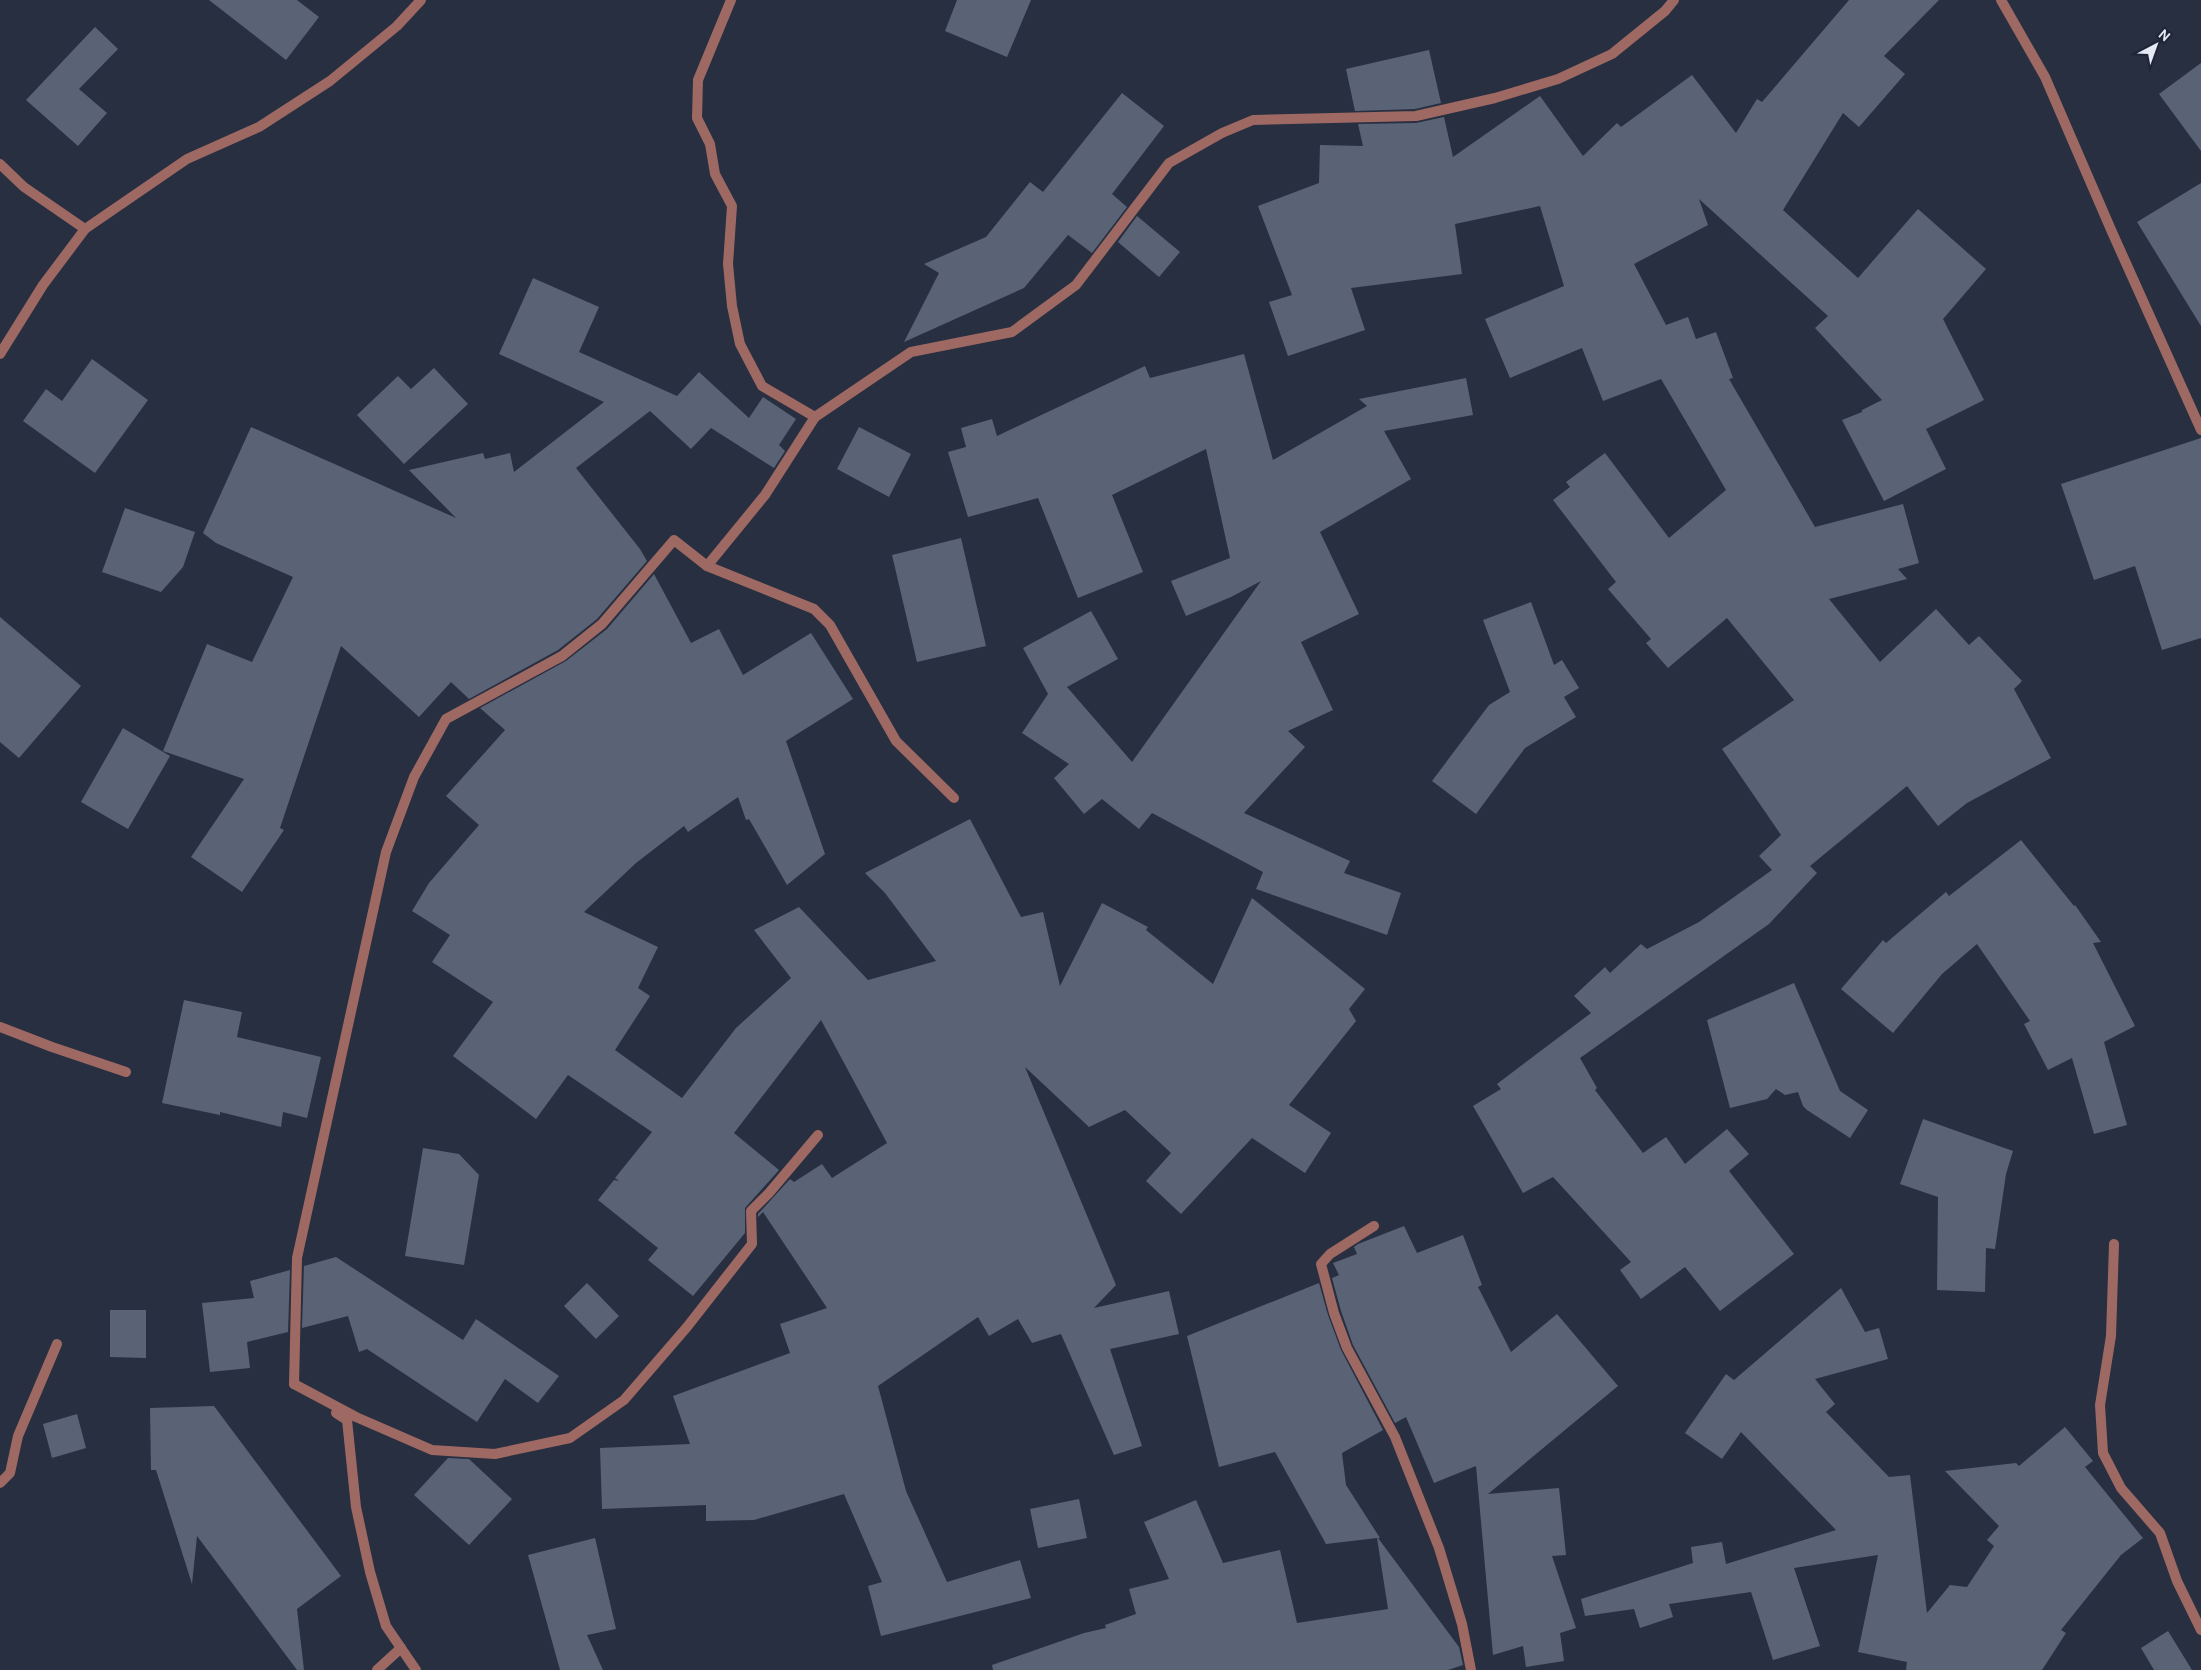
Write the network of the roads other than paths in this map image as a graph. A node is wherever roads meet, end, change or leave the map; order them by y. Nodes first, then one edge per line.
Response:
1 (421, 0) edge
2 (731, 0) edge
3 (1674, 0) edge
4 (2001, 0) edge
5 (0, 164) edge
6 (85, 229) junction
7 (0, 354) edge
8 (815, 417) junction
9 (2201, 430) edge
10 (707, 566) junction
11 (954, 798) dead end
12 (0, 1027) edge
13 (126, 1072) dead end
14 (818, 1135) dead end
15 (1374, 1226) dead end
16 (2114, 1244) dead end
17 (57, 1344) dead end
18 (294, 1384) junction
19 (0, 1483) edge
20 (2201, 1630) edge
21 (401, 1648) junction
22 (377, 1670) edge
23 (416, 1670) edge
24 (1471, 1670) edge

1 - 6 street
2 - 8 street
3 - 8 street
4 - 9 street
5 - 6 street
6 - 7 street
8 - 10 street
10 - 11 street
10 - 18 street
12 - 13 street
14 - 18 street
15 - 24 street
16 - 20 street
17 - 19 street
18 - 21 street
21 - 22 street
21 - 23 street

